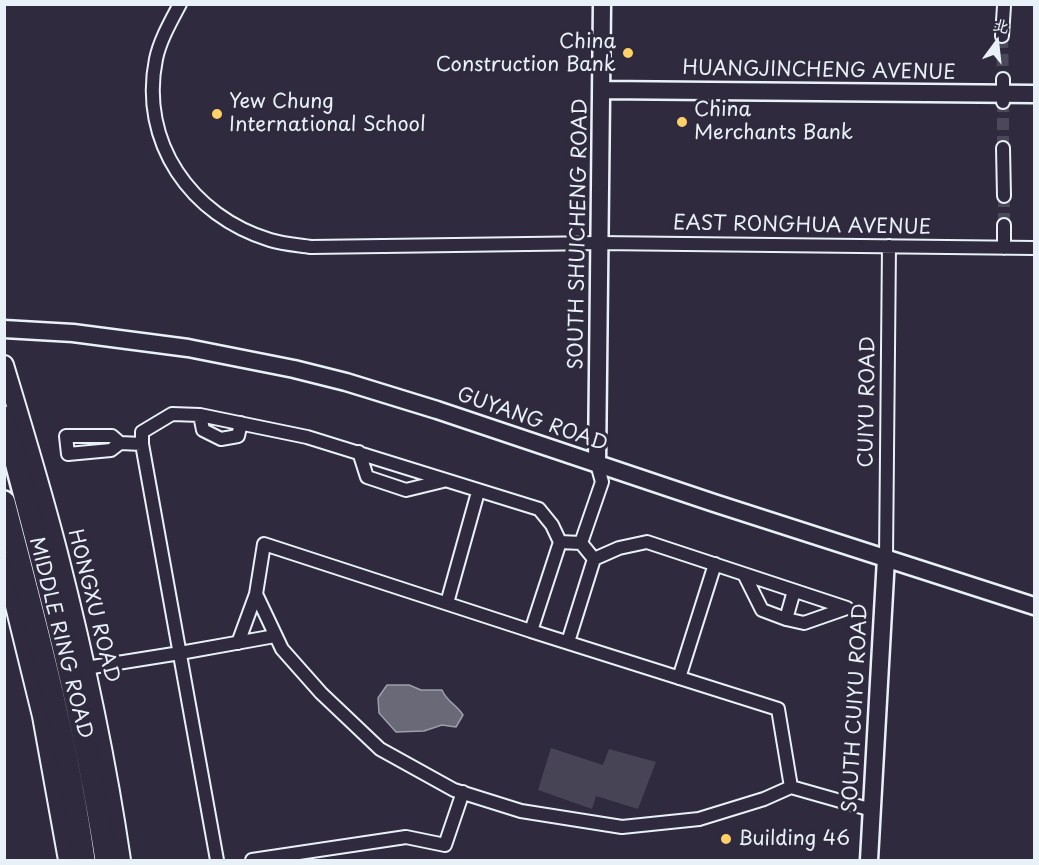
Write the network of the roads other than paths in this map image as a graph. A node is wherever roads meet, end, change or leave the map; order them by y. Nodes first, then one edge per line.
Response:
1 (180, 4) edge
2 (602, 4) edge
3 (1004, 6) edge
4 (1002, 36) tunnel mouth
5 (602, 90) junction
6 (1035, 93) edge
7 (1003, 148) tunnel mouth
8 (1004, 196) tunnel mouth
9 (1004, 225) tunnel mouth
10 (599, 243) junction
11 (889, 246) junction
12 (1004, 248) junction
13 (1035, 248) edge
14 (4, 329) edge
15 (4, 365) edge
16 (200, 415) junction
17 (4, 417) edge
18 (224, 420) junction
19 (241, 423) junction
20 (221, 439) junction
21 (120, 443) dead end
22 (142, 444) junction
23 (359, 452) junction
24 (597, 464) junction
25 (398, 466) junction
26 (444, 481) junction
27 (393, 485) junction
28 (478, 492) junction
29 (4, 502) edge
30 (560, 542) junction
31 (582, 543) junction
32 (886, 558) junction
33 (594, 559) junction
34 (4, 561) edge
35 (715, 564) junction
36 (744, 574) junction
37 (794, 591) junction
38 (255, 594) junction
39 (447, 603) junction
40 (1035, 606) edge
41 (786, 619) junction
42 (531, 631) junction
43 (275, 636) junction
44 (568, 642) junction
45 (237, 643) junction
46 (180, 653) junction
47 (86, 668) junction
48 (679, 678) junction
49 (791, 787) junction
50 (463, 792) junction
51 (872, 810) junction
52 (68, 861) edge
53 (84, 861) edge
54 (106, 861) edge
55 (122, 861) edge
56 (217, 861) edge
57 (252, 861) edge
58 (869, 861) edge

1 - 10 street, EAST RONGHUA AVENUE
2 - 5 street, SOUTH SHUICHENG ROAD
3 - 4 street
5 - 6 street, HUANGJINCHENG AVENUE
5 - 10 street, SOUTH SHUICHENG ROAD
7 - 8 street
9 - 12 street
10 - 11 street, EAST RONGHUA AVENUE
10 - 24 street, SOUTH SHUICHENG ROAD
11 - 12 street, EAST RONGHUA AVENUE
11 - 32 street, CUIYU ROAD
12 - 13 street, EAST RONGHUA AVENUE
14 - 24 street, GUYANG ROAD
15 - 47 main road, HONGXU ROAD
16 - 18 street
16 - 20 street
16 - 22 street
17 - 54 highway, MIDDLE RING ROAD
18 - 19 street
18 - 20 street
19 - 20 street
19 - 23 street
21 - 22 street
22 - 46 street
23 - 25 street
23 - 27 street
24 - 31 street
24 - 32 street, GUYANG ROAD
25 - 26 street
25 - 27 street
26 - 27 street
26 - 28 street
28 - 30 street
28 - 39 street
29 - 53 highway, MIDDLE RING ROAD
30 - 31 street
30 - 42 street
31 - 33 street
32 - 40 street, GUYANG ROAD
32 - 51 street, SOUTH CUIYU ROAD
33 - 35 street
33 - 44 street
34 - 52 main road
35 - 36 street
35 - 48 street
36 - 37 street
36 - 41 street
37 - 41 street
37 - 41 street
38 - 39 street
38 - 43 street
38 - 45 street
39 - 42 street
42 - 44 street
43 - 45 street
43 - 50 street
44 - 48 street
45 - 46 street
46 - 47 street
46 - 56 street
47 - 55 main road, HONGXU ROAD
48 - 49 street
49 - 50 street
49 - 51 street
50 - 57 street
51 - 58 street, SOUTH CUIYU ROAD

